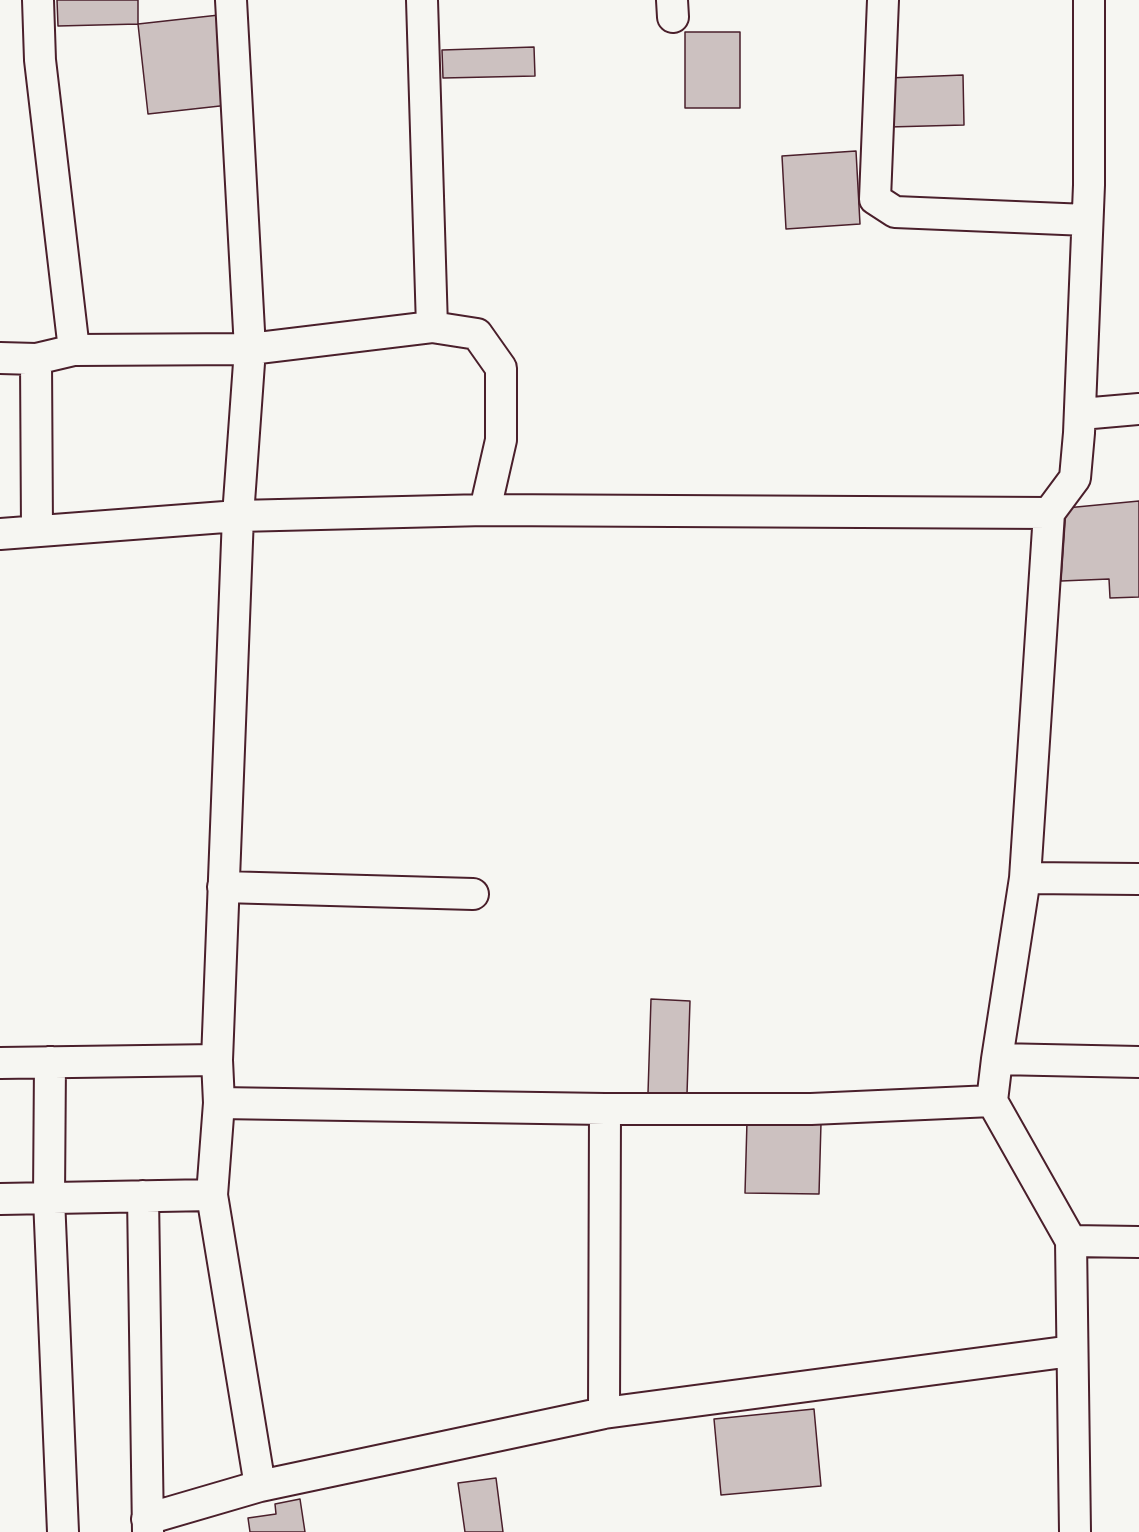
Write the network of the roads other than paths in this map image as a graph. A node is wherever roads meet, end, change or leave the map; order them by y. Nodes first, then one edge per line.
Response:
1 (38, 0) edge
2 (231, 0) edge
3 (422, 0) edge
4 (883, 0) edge
5 (1089, 0) edge
6 (1087, 219) junction
7 (432, 327) junction
8 (250, 349) junction
9 (75, 350) junction
10 (0, 358) edge
11 (36, 358) junction
12 (1139, 409) edge
13 (1081, 414) junction
14 (485, 510) junction
15 (1049, 513) junction
16 (238, 516) junction
17 (37, 531) junction
18 (0, 534) edge
19 (1024, 878) junction
20 (1139, 879) edge
21 (224, 887) junction
22 (473, 894) dead end
23 (997, 1059) junction
24 (217, 1060) junction
25 (50, 1062) junction
26 (1139, 1062) edge
27 (0, 1063) edge
28 (992, 1101) junction
29 (219, 1103) junction
30 (606, 1109) junction
31 (212, 1195) junction
32 (143, 1196) junction
33 (49, 1198) junction
34 (0, 1199) edge
35 (1071, 1241) junction
36 (1139, 1242) edge
37 (1072, 1351) junction
38 (604, 1413) junction
39 (260, 1486) junction
40 (148, 1525) edge
41 (63, 1532) edge
42 (1075, 1532) edge

1 - 9 street
2 - 8 street
3 - 7 street
4 - 6 street
5 - 6 street
6 - 13 street
7 - 8 street
7 - 14 street
8 - 9 street
8 - 16 street
9 - 11 street
10 - 11 street
11 - 17 street
12 - 13 street
13 - 15 street
14 - 15 street
14 - 16 street
15 - 19 street
16 - 17 street
16 - 21 street
17 - 18 street
19 - 20 street
19 - 23 street
21 - 22 street
21 - 24 street
23 - 26 street
23 - 28 street
24 - 25 street
24 - 29 street
25 - 27 street
25 - 33 street
28 - 30 street
28 - 35 street
29 - 30 street
29 - 31 street
30 - 38 street
31 - 32 street
31 - 39 street
32 - 33 street
32 - 40 street
33 - 34 street
33 - 41 street
35 - 36 street
35 - 37 street
37 - 38 street
37 - 42 street
38 - 39 street
39 - 40 street

